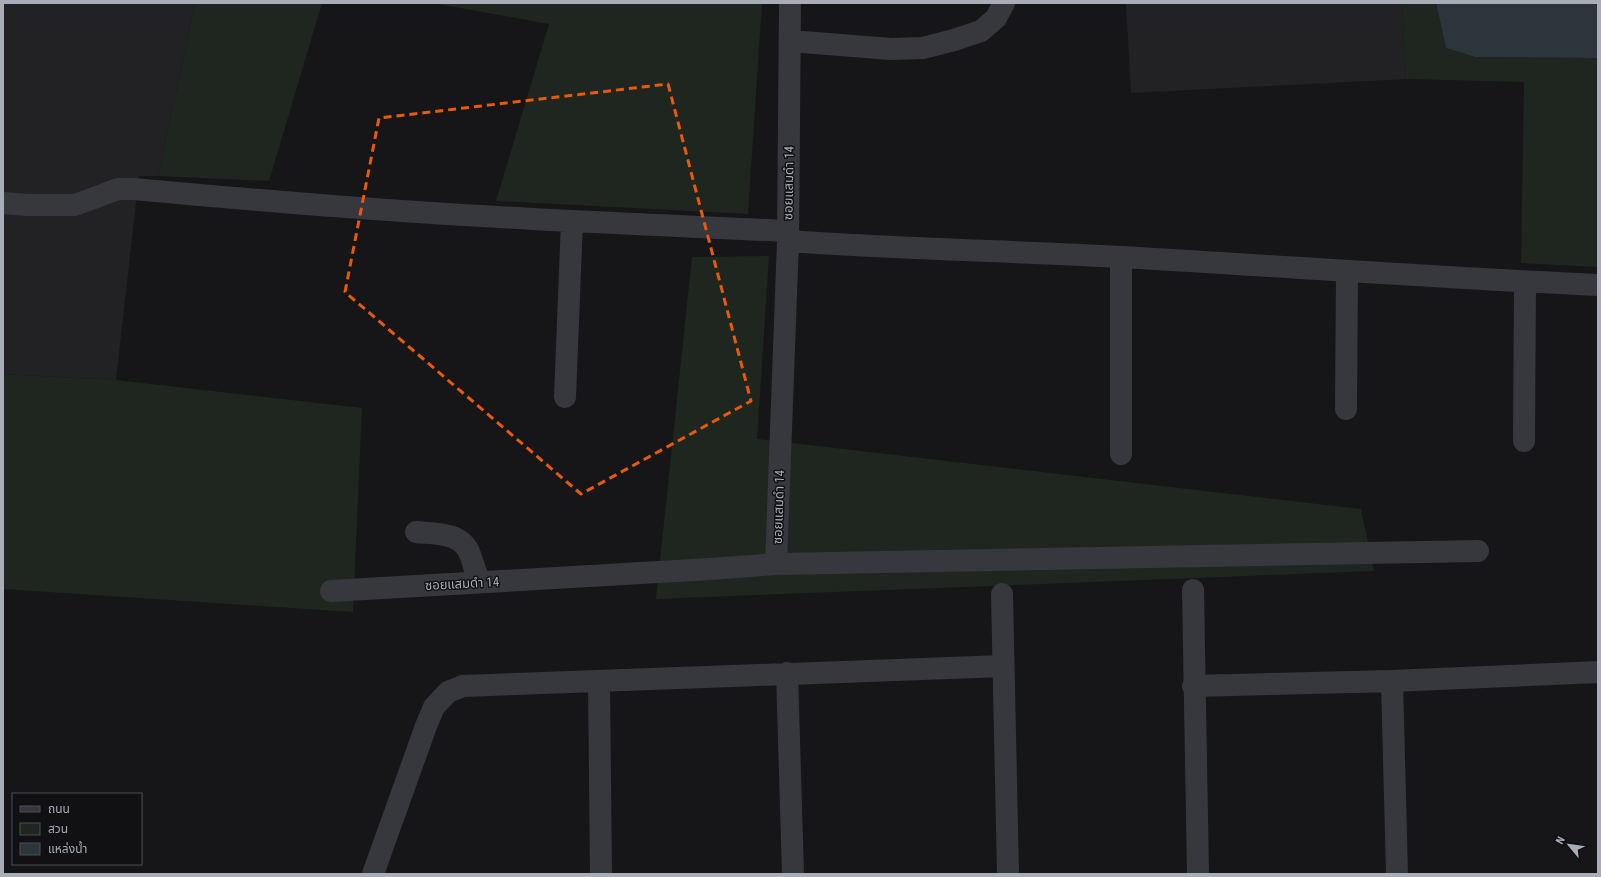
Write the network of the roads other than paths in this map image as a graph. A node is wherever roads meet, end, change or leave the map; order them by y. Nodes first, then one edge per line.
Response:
1 (790, 3) edge
2 (1004, 3) edge
3 (790, 41) junction
4 (3, 202) edge
5 (572, 222) junction
6 (788, 236) junction
7 (1121, 257) junction
8 (1347, 271) junction
9 (1525, 282) junction
10 (1598, 285) edge
11 (565, 397) dead end
12 (1346, 409) dead end
13 (1524, 441) dead end
14 (1120, 454) dead end
15 (416, 532) dead end
16 (1478, 551) dead end
17 (776, 564) junction
18 (479, 582) junction
19 (1193, 590) dead end
20 (331, 592) dead end
21 (1002, 594) dead end
22 (1003, 666) junction
23 (1598, 672) edge
24 (787, 673) junction
25 (1392, 681) junction
26 (599, 682) junction
27 (1194, 686) junction
28 (373, 874) edge
29 (601, 874) edge
30 (793, 874) edge
31 (1008, 874) edge
32 (1198, 874) edge
33 (1398, 874) edge

1 - 3 street, ซอยแสมดำ 14
2 - 3 street
3 - 6 street, ซอยแสมดำ 14
4 - 5 street
5 - 6 street
5 - 11 street
6 - 7 street
6 - 17 street, ซอยแสมดำ 14
7 - 8 street
7 - 14 street
8 - 9 street
8 - 12 street
9 - 10 street
9 - 13 street
15 - 18 street
16 - 17 street
17 - 18 street, ซอยแสมดำ 14
18 - 20 street, ซอยแสมดำ 14
19 - 27 street
21 - 22 street
22 - 24 street
22 - 31 street
23 - 25 street
24 - 26 street
24 - 30 street
25 - 27 street
25 - 33 street
26 - 28 street
26 - 29 street
27 - 32 street

